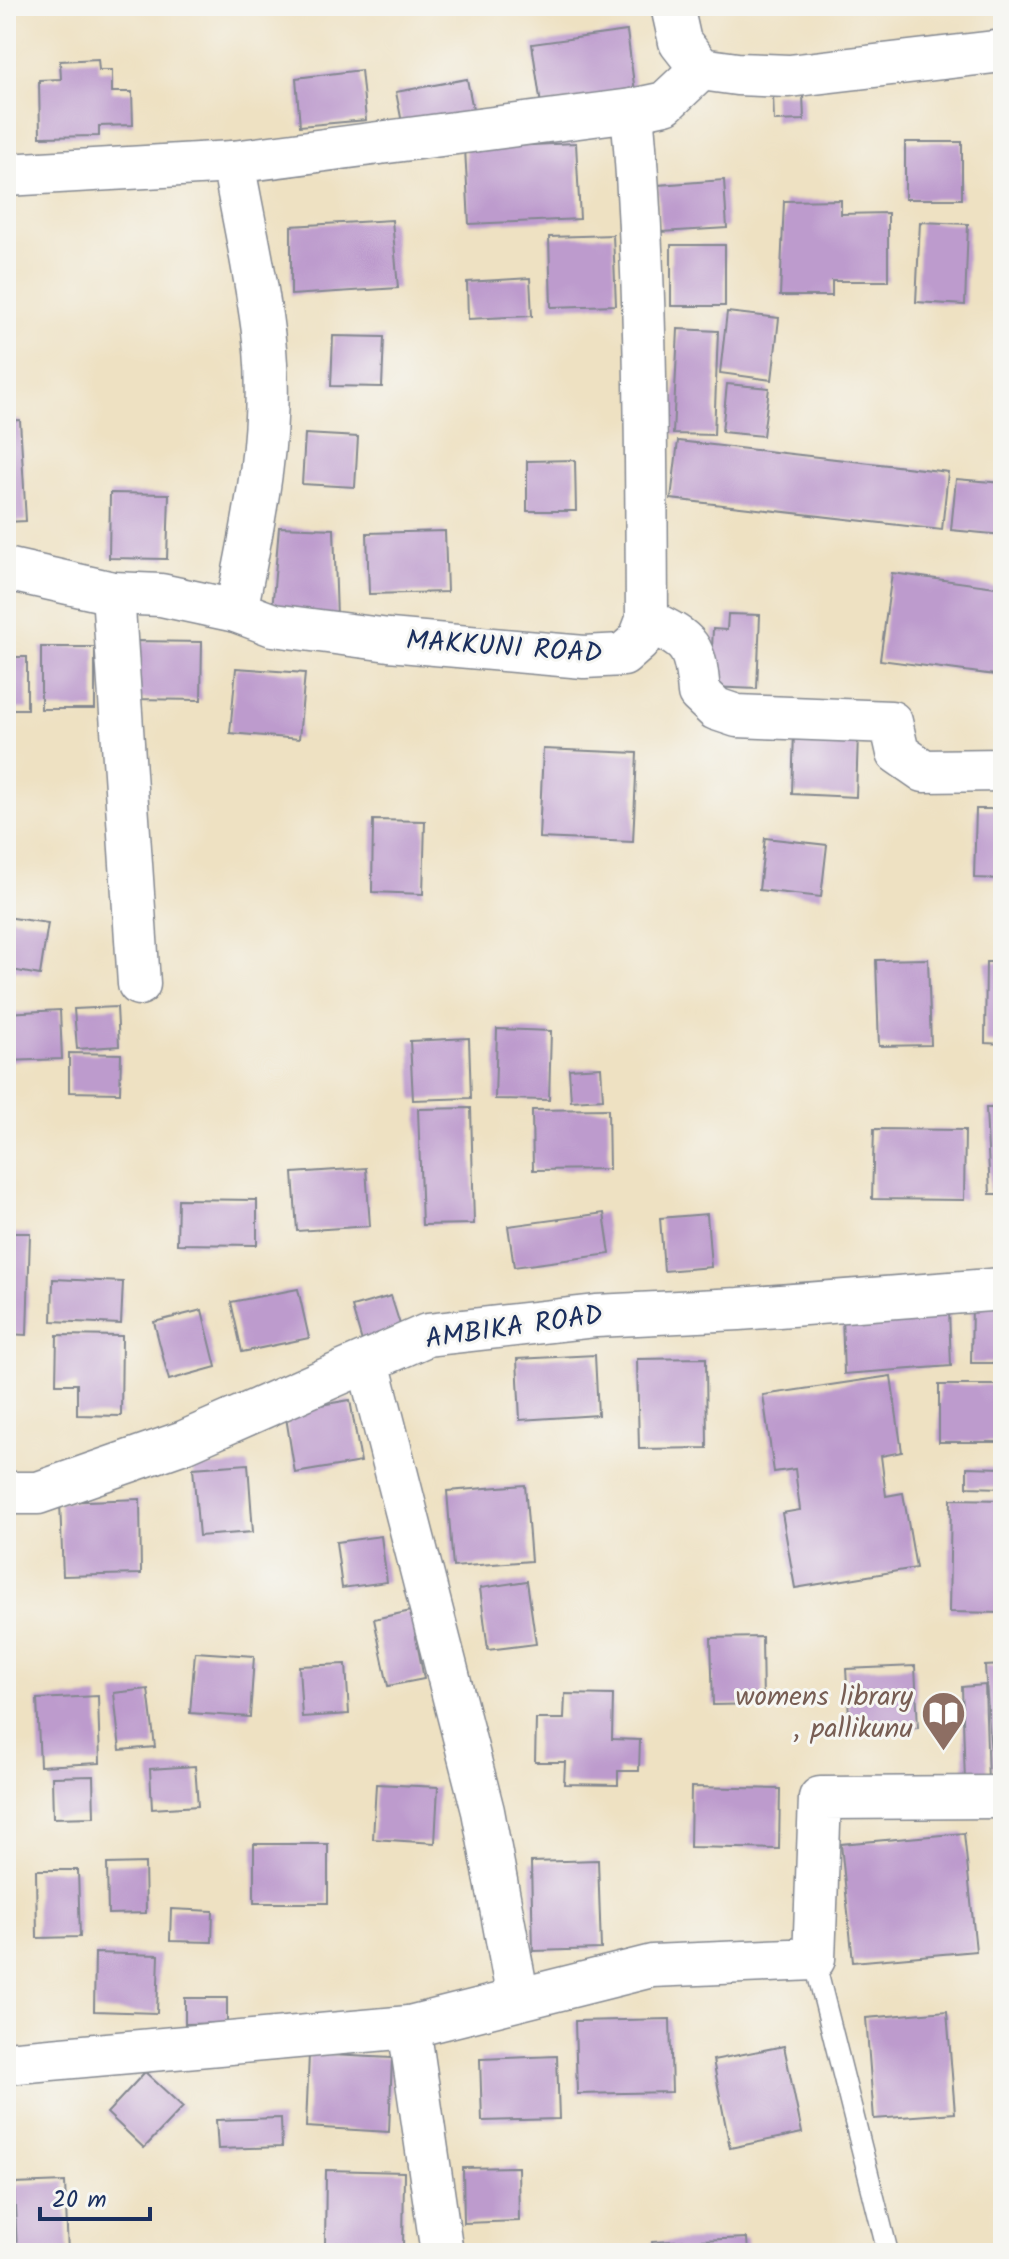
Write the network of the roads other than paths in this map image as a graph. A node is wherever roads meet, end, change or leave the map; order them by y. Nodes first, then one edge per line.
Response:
1 (672, 6) edge
2 (1003, 51) edge
3 (701, 69) junction
4 (632, 110) junction
5 (233, 162) junction
6 (6, 175) edge
7 (6, 569) edge
8 (113, 593) junction
9 (236, 611) junction
10 (647, 620) junction
11 (1003, 770) edge
12 (139, 984) dead end
13 (1003, 1289) edge
14 (368, 1362) junction
15 (6, 1493) edge
16 (1003, 1797) edge
17 (814, 1959) junction
18 (518, 1999) junction
19 (409, 2027) junction
20 (6, 2063) edge
21 (442, 2253) edge
22 (888, 2253) edge

1 - 3 street
2 - 3 street
3 - 4 street
4 - 5 street
4 - 10 street
5 - 6 street
5 - 9 street
7 - 8 street, MAKKUNI ROAD
8 - 9 street, MAKKUNI ROAD
8 - 12 street
9 - 10 street, MAKKUNI ROAD
10 - 11 street
13 - 14 street, AMBIKA ROAD
14 - 15 street, AMBIKA ROAD
14 - 18 street
16 - 17 street
17 - 18 street
17 - 22 lane
18 - 19 street
19 - 20 street
19 - 21 street

